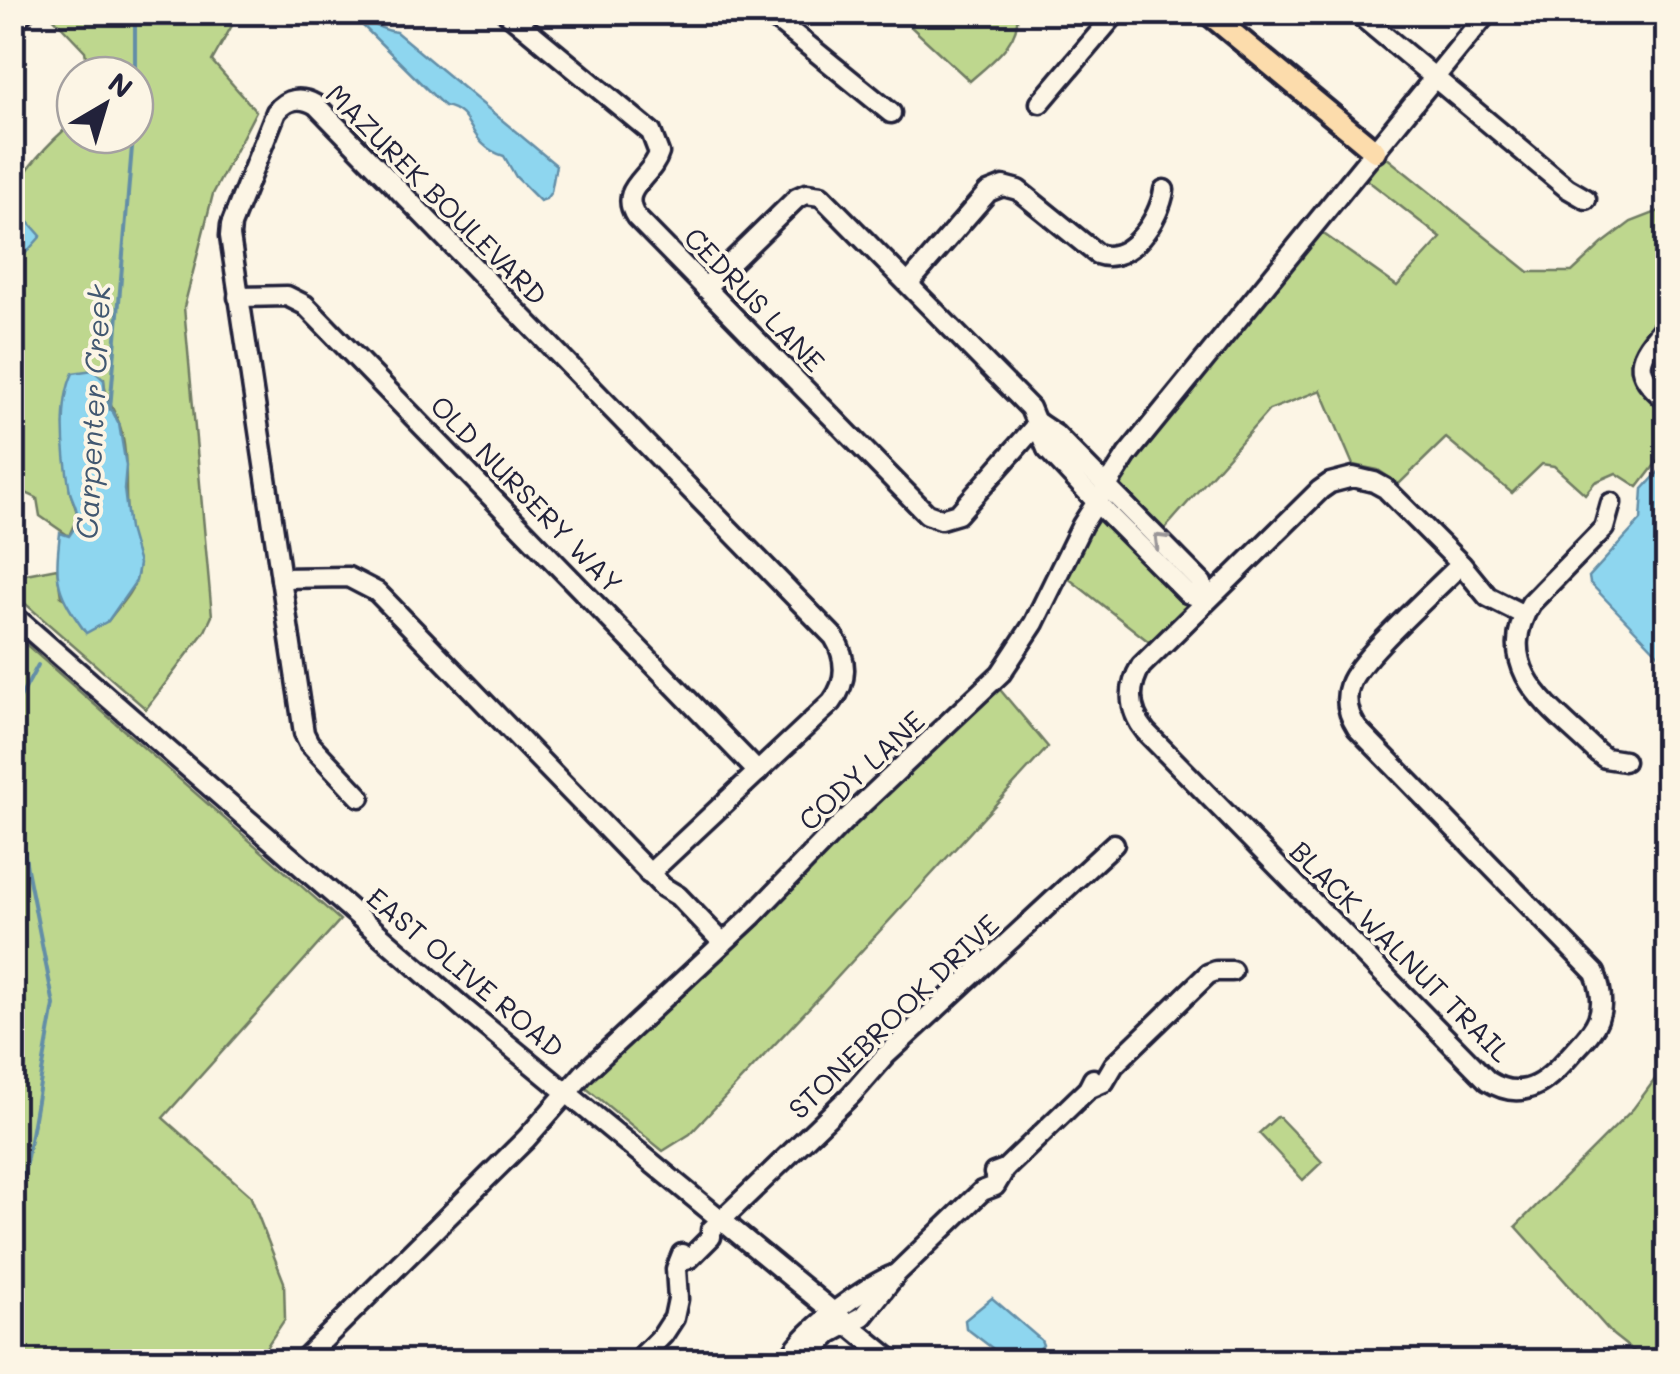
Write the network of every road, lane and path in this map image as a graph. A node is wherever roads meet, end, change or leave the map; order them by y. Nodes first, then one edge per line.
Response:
1 (24, 12) edge
2 (506, 12) edge
3 (767, 12) edge
4 (1116, 12) edge
5 (1206, 12) edge
6 (1356, 12) edge
7 (1488, 12) edge
8 (12, 24) edge
9 (1435, 78) junction
10 (1040, 103) dead end
11 (891, 113) dead end
12 (1375, 151) junction
13 (1164, 190) dead end
14 (1586, 199) dead end
15 (909, 283) junction
16 (704, 288) junction
17 (238, 297) junction
18 (1668, 322) edge
19 (1662, 397) edge
20 (1038, 422) junction
21 (1102, 493) junction
22 (1611, 503) dead end
23 (1461, 564) junction
24 (280, 578) junction
25 (1207, 600) junction
26 (12, 614) edge
27 (1524, 615) junction
28 (1624, 761) dead end
29 (758, 772) junction
30 (360, 797) dead end
31 (1114, 844) dead end
32 (656, 881) junction
33 (718, 947) junction
34 (1232, 971) dead end
35 (566, 1092) junction
36 (716, 1225) junction
37 (841, 1318) junction
38 (301, 1362) edge
39 (636, 1362) edge
40 (788, 1362) edge
41 (801, 1362) edge
42 (894, 1362) edge

1 - 8 street
2 - 16 street, CEDRUS LANE
3 - 11 street
4 - 10 street
5 - 12 main road
6 - 9 street
7 - 9 street, CODY LANE
9 - 12 street, CODY LANE
9 - 14 street
12 - 21 street, CODY LANE
13 - 15 street
15 - 16 street
15 - 20 street
16 - 20 street, CEDRUS LANE
17 - 24 street, MAZUREK BOULEVARD
17 - 29 street, OLD NURSERY WAY
17 - 29 street, MAZUREK BOULEVARD
18 - 19 street
20 - 21 street
21 - 25 street
21 - 33 street, CODY LANE
22 - 27 street
23 - 25 street, BLACK WALNUT TRAIL
23 - 25 street, BLACK WALNUT TRAIL
23 - 27 street, BLACK WALNUT TRAIL
24 - 30 street, MAZUREK BOULEVARD
24 - 32 street
26 - 35 street, EAST OLIVE ROAD
27 - 28 street
29 - 32 street, MAZUREK BOULEVARD
31 - 36 street, STONEBROOK DRIVE
32 - 33 street
33 - 35 street, CODY LANE
34 - 37 street
35 - 36 street, EAST OLIVE ROAD
35 - 38 street, CODY LANE
36 - 37 street, EAST OLIVE ROAD
36 - 39 street, STONEBROOK DRIVE
37 - 40 street
37 - 41 street
37 - 42 street, EAST OLIVE ROAD

